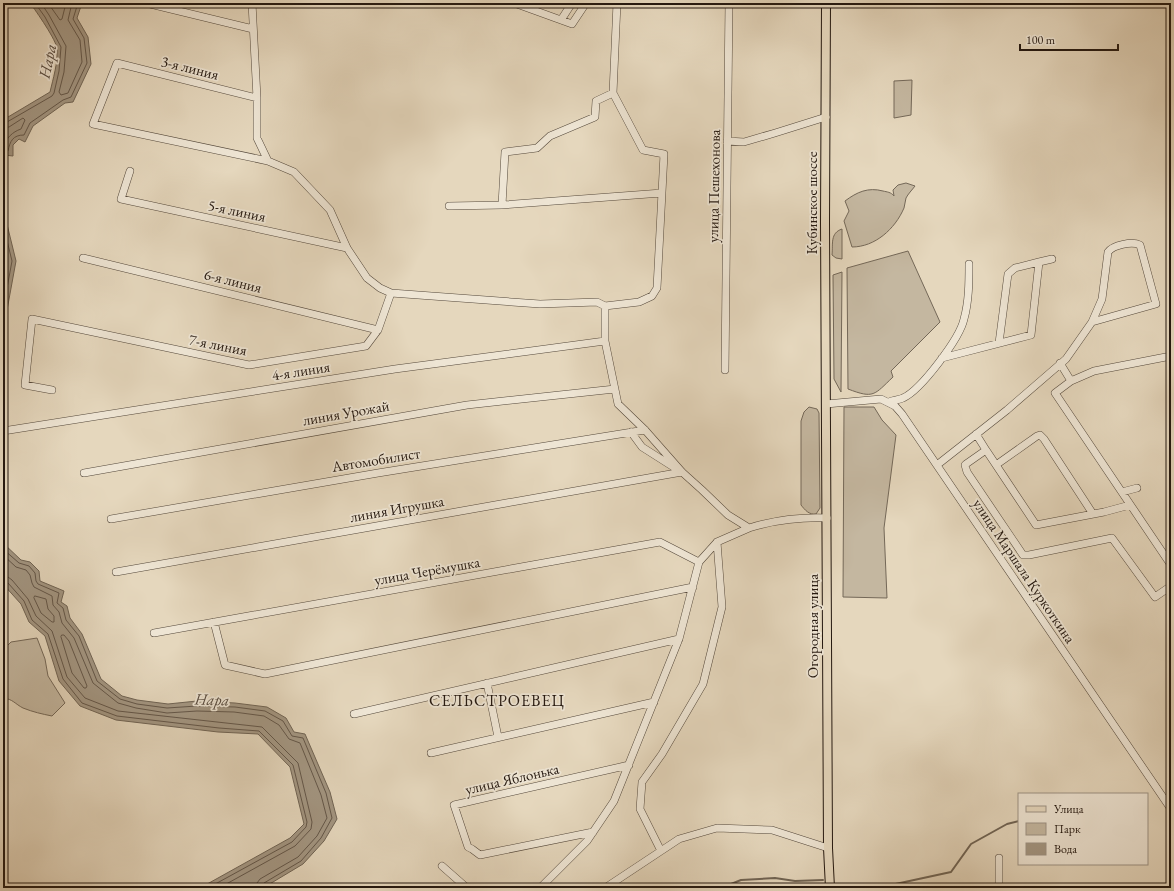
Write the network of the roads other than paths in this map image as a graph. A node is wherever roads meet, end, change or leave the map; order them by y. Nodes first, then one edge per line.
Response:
1 (146, 3) edge
2 (252, 3) edge
3 (514, 3) edge
4 (572, 3) edge
5 (586, 3) edge
6 (617, 3) edge
7 (729, 3) edge
8 (826, 3) edge
9 (165, 5) edge
10 (561, 20) junction
11 (253, 29) junction
12 (613, 94) junction
13 (257, 98) junction
14 (826, 117) junction
15 (727, 141) junction
16 (268, 161) junction
17 (130, 171) dead end
18 (662, 193) junction
19 (502, 205) junction
20 (449, 206) dead end
21 (347, 248) junction
22 (83, 258) dead end
23 (1052, 259) dead end
24 (1039, 262) junction
25 (969, 264) dead end
26 (391, 293) junction
27 (605, 306) junction
28 (1092, 322) junction
29 (378, 330) junction
30 (605, 341) junction
31 (999, 343) junction
32 (1171, 356) edge
33 (942, 358) junction
34 (1060, 363) junction
35 (725, 370) dead end
36 (1071, 381) junction
37 (614, 389) junction
38 (52, 390) dead end
39 (888, 402) junction
40 (826, 404) junction
41 (645, 430) junction
42 (3, 432) edge
43 (631, 432) junction
44 (976, 434) junction
45 (986, 450) junction
46 (937, 465) junction
47 (996, 465) junction
48 (682, 472) junction
49 (84, 474) dead end
50 (1137, 488) dead end
51 (1122, 492) junction
52 (1130, 505) junction
53 (1093, 514) junction
54 (111, 518) dead end
55 (827, 518) junction
56 (749, 528) junction
57 (718, 542) junction
58 (699, 562) junction
59 (1171, 566) edge
60 (116, 572) dead end
61 (1171, 586) edge
62 (693, 587) junction
63 (214, 622) junction
64 (154, 633) dead end
65 (679, 639) junction
66 (487, 683) junction
67 (654, 702) junction
68 (354, 714) dead end
69 (498, 737) junction
70 (431, 753) dead end
71 (629, 765) junction
72 (1171, 810) edge
73 (593, 832) junction
74 (828, 848) junction
75 (660, 851) junction
76 (999, 858) dead end
77 (442, 866) dead end
78 (467, 888) edge
79 (540, 888) edge
80 (607, 888) edge
81 (830, 888) edge
82 (999, 888) edge

1 - 9 street
2 - 11 street
3 - 10 street
4 - 10 street
5 - 10 street
6 - 12 street
7 - 15 street, улица Пешехонова
8 - 14 main road, Кубинское шоссе
9 - 11 street
11 - 13 street
12 - 18 street
12 - 19 street
13 - 16 street
13 - 16 street, 3-я линия
14 - 15 street
14 - 40 main road, Кубинское шоссе
15 - 35 street, улица Пешехонова
16 - 21 street
17 - 21 street, 5-я линия
18 - 19 street
18 - 27 street
19 - 20 street
21 - 26 street
22 - 29 street, 6-я линия
23 - 24 street
24 - 31 street
24 - 31 street
25 - 33 street
26 - 27 street
26 - 29 street, 7-я линия
27 - 30 street
28 - 28 street
28 - 34 street
29 - 38 street, 7-я линия
30 - 37 street
30 - 42 street, 4-я линия
31 - 33 street
32 - 36 street
33 - 39 street
34 - 36 street
34 - 44 street
36 - 51 street
37 - 41 street
37 - 49 street, линия Урожай
39 - 40 street
39 - 46 street, улица Маршала Куркоткина
40 - 55 main road, Огородная улица
41 - 43 street, Автомобилист
41 - 48 street
43 - 48 street
43 - 54 street, Автомобилист
44 - 45 street
44 - 46 street
45 - 47 street
45 - 61 street
46 - 72 street, улица Маршала Куркоткина
47 - 53 street
47 - 53 street
48 - 56 street
48 - 60 street, линия Игрушка
50 - 51 street
51 - 52 street
52 - 53 street
52 - 59 street
55 - 56 street
55 - 74 main road, Огородная улица
56 - 57 street
57 - 58 street
57 - 75 street
58 - 62 street
58 - 63 street, улица Черёмушка
62 - 63 street
62 - 65 street
63 - 64 street, улица Черёмушка
65 - 66 street
65 - 67 street
66 - 68 street
66 - 69 street
67 - 69 street
67 - 71 street
69 - 70 street
71 - 73 street
71 - 73 street, улица Яблонька
73 - 79 street
74 - 75 street
74 - 81 main road, Огородная улица
75 - 80 street
76 - 82 street
77 - 78 street

